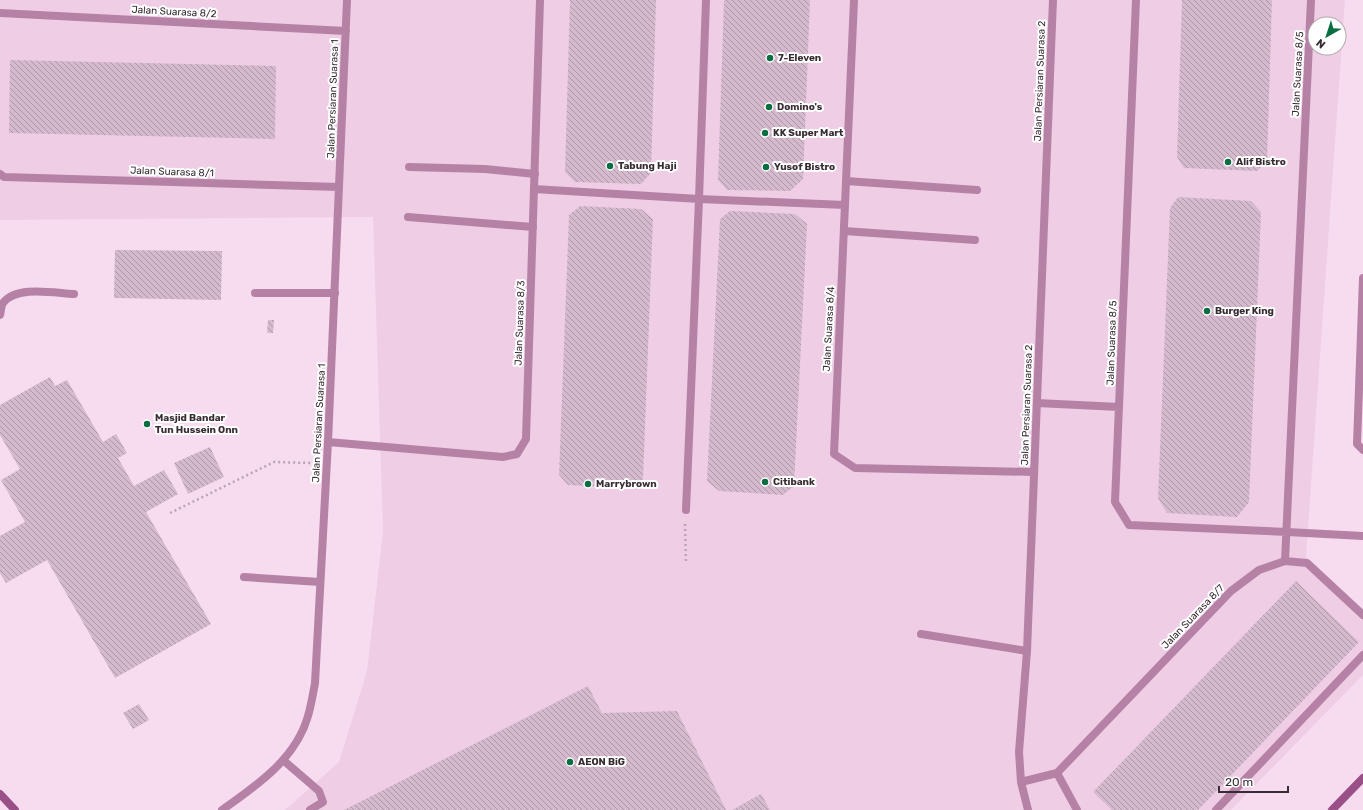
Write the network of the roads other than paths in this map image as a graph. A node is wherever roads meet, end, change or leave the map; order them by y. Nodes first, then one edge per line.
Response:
1 (348, 0) edge
2 (540, 0) edge
3 (706, 0) edge
4 (854, 0) edge
5 (1053, 0) edge
6 (1136, 0) edge
7 (1311, 0) edge
8 (0, 14) edge
9 (346, 31) junction
10 (410, 167) dead end
11 (535, 174) junction
12 (1, 177) edge
13 (846, 182) junction
14 (339, 187) junction
15 (534, 188) junction
16 (977, 190) dead end
17 (700, 200) junction
18 (845, 205) junction
19 (408, 217) dead end
20 (533, 228) junction
21 (844, 231) junction
22 (975, 240) dead end
23 (1363, 278) edge
24 (255, 293) dead end
25 (335, 293) junction
26 (74, 294) dead end
27 (0, 315) edge
28 (1037, 403) junction
29 (1119, 406) junction
30 (328, 442) junction
31 (1363, 450) edge
32 (1034, 472) junction
33 (686, 510) dead end
34 (1287, 532) junction
35 (1363, 536) edge
36 (1285, 561) junction
37 (244, 577) dead end
38 (320, 582) junction
39 (1363, 615) edge
40 (921, 634) dead end
41 (1026, 651) junction
42 (1363, 655) edge
43 (283, 760) junction
44 (1057, 773) junction
45 (1363, 778) edge
46 (1021, 782) junction
47 (0, 794) edge
48 (15, 810) edge
49 (222, 810) edge
50 (310, 810) edge
51 (1028, 810) edge
52 (1076, 810) edge
53 (1216, 810) edge
54 (1332, 810) edge

1 - 9 street, Jalan Persiaran Suarasa 1
2 - 11 street, Jalan Suarasa 8/3
3 - 17 street
4 - 13 street, Jalan Suarasa 8/4
5 - 28 street, Jalan Persiaran Suarasa 2
6 - 29 street, Jalan Suarasa 8/5
7 - 34 street, Jalan Suarasa 8/5
8 - 9 street, Jalan Suarasa 8/2
9 - 14 street, Jalan Persiaran Suarasa 1
10 - 11 street
11 - 15 street, Jalan Suarasa 8/3
12 - 14 street, Jalan Suarasa 8/1
13 - 16 street
13 - 18 street, Jalan Suarasa 8/4
14 - 25 street, Jalan Persiaran Suarasa 1
15 - 17 street
15 - 20 street, Jalan Suarasa 8/3
17 - 18 street
17 - 33 street
18 - 21 street, Jalan Suarasa 8/4
19 - 20 street
20 - 30 street, Jalan Suarasa 8/3
21 - 22 street
21 - 32 street, Jalan Suarasa 8/4
23 - 31 street
24 - 25 street
25 - 30 street, Jalan Persiaran Suarasa 1
26 - 27 street
28 - 29 street
28 - 32 street, Jalan Persiaran Suarasa 2
29 - 34 street, Jalan Suarasa 8/5
30 - 38 street, Jalan Persiaran Suarasa 1
32 - 41 street, Jalan Persiaran Suarasa 2
34 - 35 street
34 - 36 street, Jalan Suarasa 8/5
36 - 39 street, Jalan Suarasa 8/7
36 - 44 street, Jalan Suarasa 8/7
37 - 38 street
38 - 43 street, Jalan Persiaran Suarasa 1
40 - 41 street
41 - 46 street, Jalan Persiaran Suarasa 2
42 - 53 street
43 - 49 street, Jalan Persiaran Suarasa 1
43 - 50 street
44 - 46 street
44 - 52 street
45 - 54 main road
46 - 51 street, Jalan Persiaran Suarasa 2
47 - 48 main road

